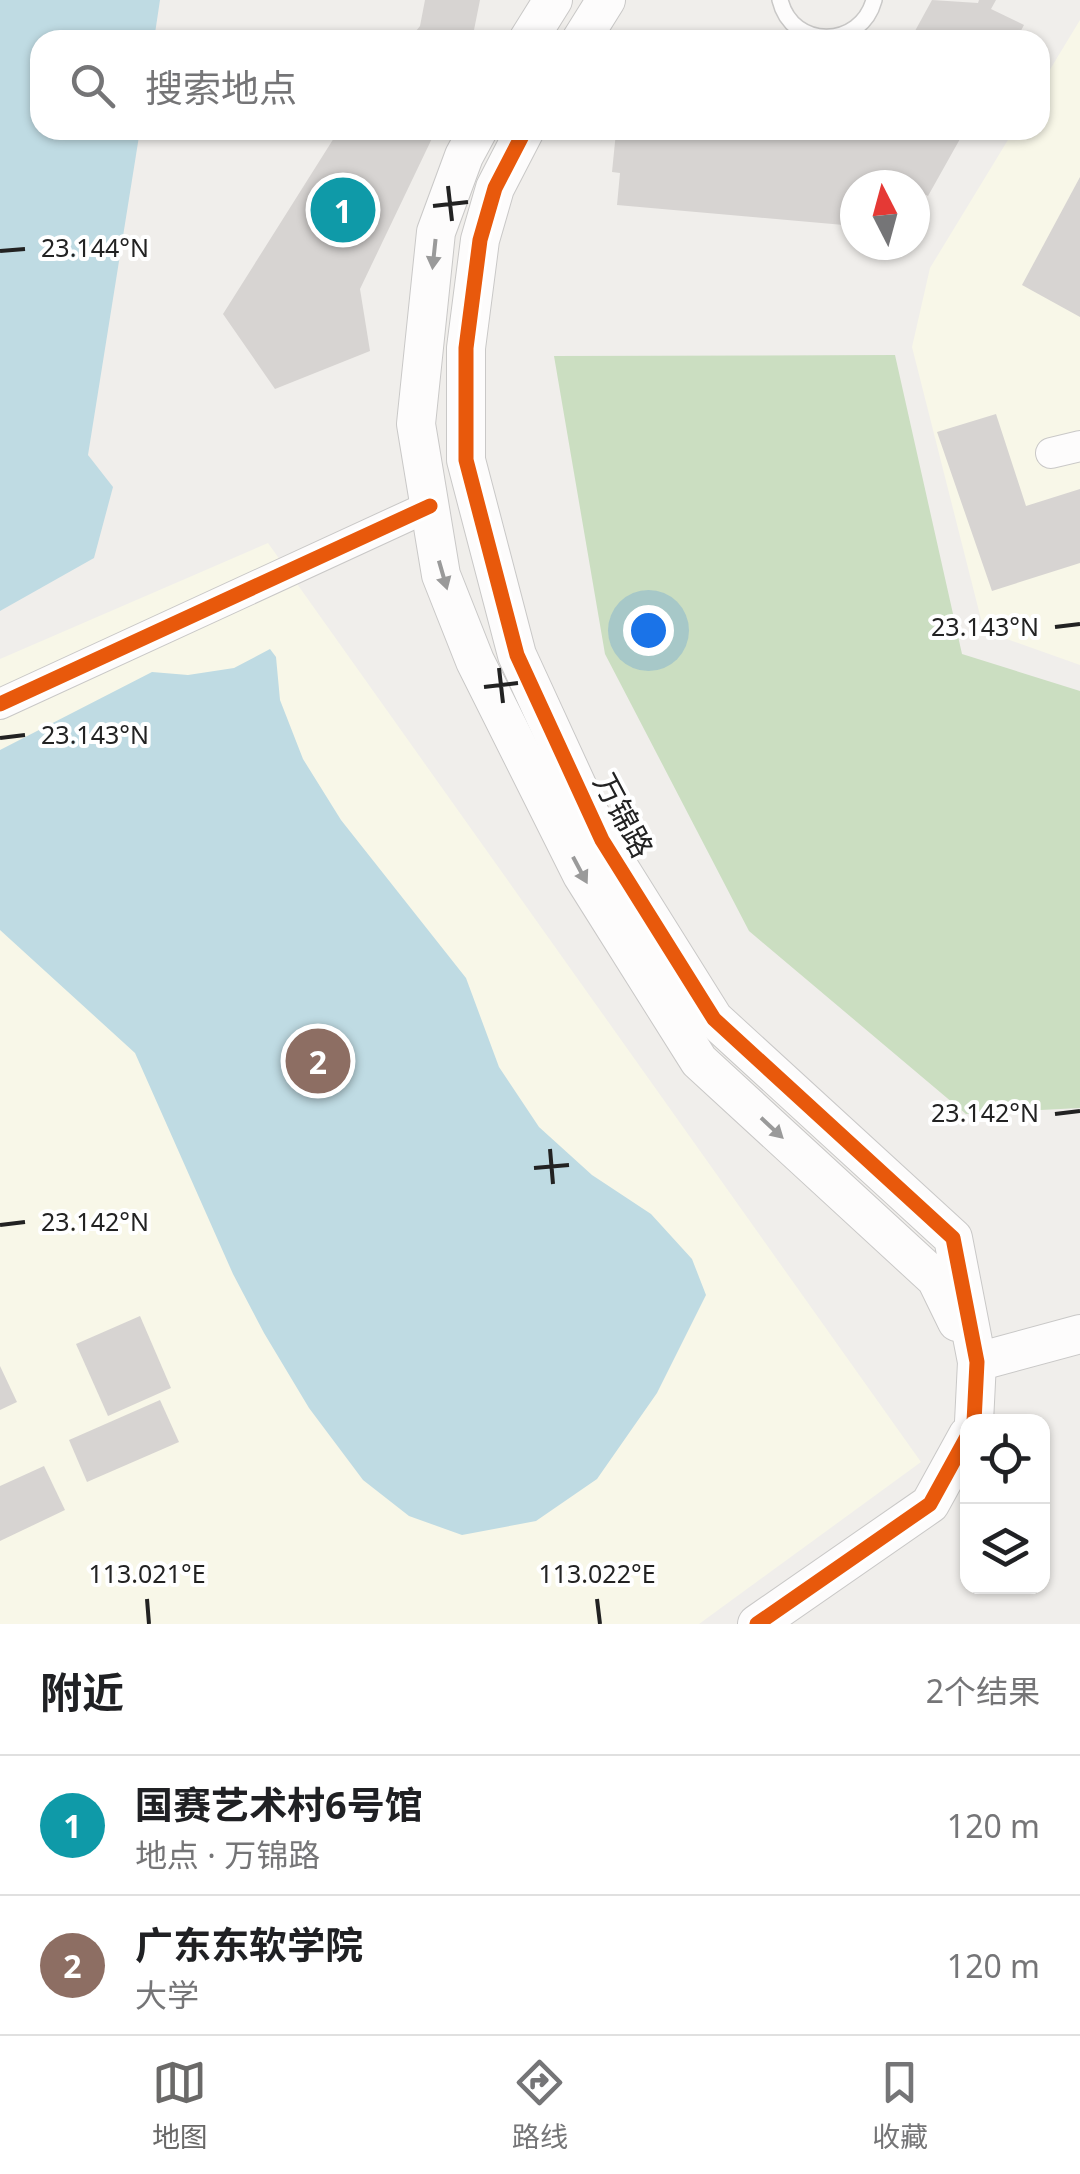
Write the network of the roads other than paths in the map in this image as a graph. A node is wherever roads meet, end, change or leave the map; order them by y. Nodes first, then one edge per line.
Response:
1 (553, 0) edge
2 (606, 0) edge
3 (780, 0) edge
4 (874, 0) edge
5 (534, 30) edge
6 (587, 30) edge
7 (800, 30) edge
8 (854, 30) edge
9 (473, 140) edge
10 (520, 140) edge
11 (430, 506) junction
12 (0, 704) edge
13 (1080, 1334) edge
14 (977, 1362) junction
15 (974, 1414) edge
16 (960, 1450) edge
17 (757, 1624) edge

1 - 5 street
2 - 6 street
3 - 7 lane
4 - 8 lane
9 -> 11 street, 万锦路
10 - 14 street, 万锦路
11 - 12 street
11 -> 14 street, 万锦路
13 - 14 street
14 - 15 street, 万锦路
16 - 17 street

